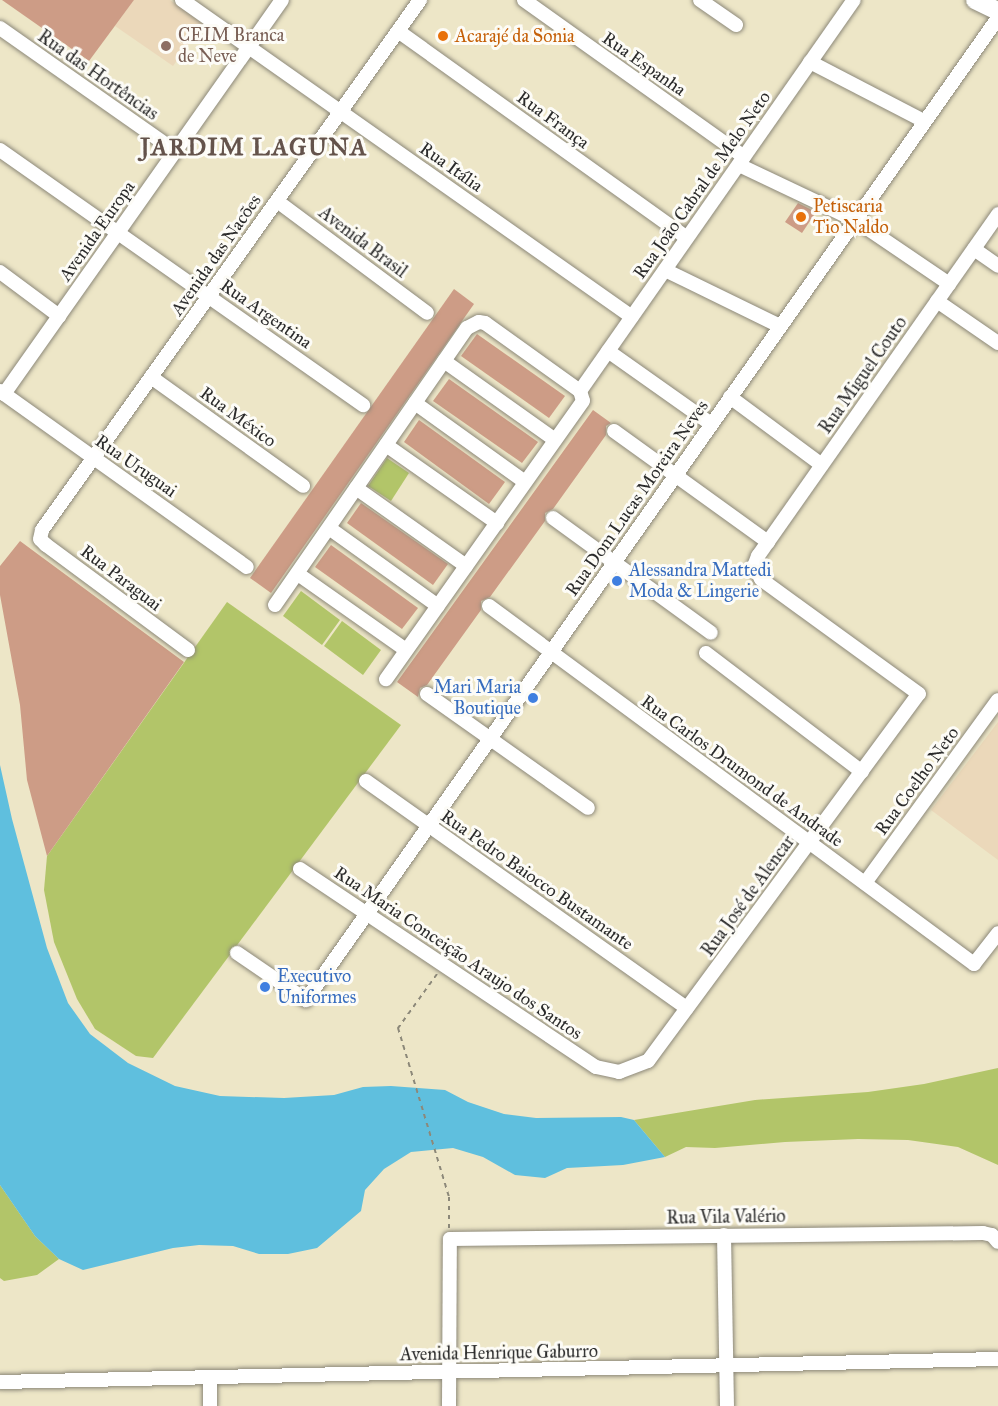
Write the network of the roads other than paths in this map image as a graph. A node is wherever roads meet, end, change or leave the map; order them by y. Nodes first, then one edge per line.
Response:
1 (182, 0) edge
2 (282, 0) edge
3 (420, 0) edge
4 (524, 0) edge
5 (700, 0) edge
6 (854, 0) edge
7 (975, 0) edge
8 (998, 10) edge
9 (998, 18) edge
10 (736, 25) dead end
11 (0, 28) edge
12 (398, 31) junction
13 (249, 47) junction
14 (810, 62) junction
15 (340, 112) junction
16 (924, 121) junction
17 (0, 150) edge
18 (175, 152) junction
19 (741, 161) junction
20 (277, 201) junction
21 (998, 214) edge
22 (855, 220) junction
23 (118, 232) junction
24 (687, 238) junction
25 (974, 249) junction
26 (998, 266) edge
27 (665, 270) junction
28 (0, 272) edge
29 (949, 284) junction
30 (209, 296) junction
31 (937, 301) junction
32 (427, 313) dead end
33 (59, 316) junction
34 (632, 317) junction
35 (780, 326) junction
36 (998, 343) edge
37 (608, 351) junction
38 (444, 361) junction
39 (152, 377) junction
40 (580, 391) junction
41 (2, 393) edge
42 (730, 397) junction
43 (415, 403) junction
44 (363, 405) dead end
45 (711, 424) junction
46 (614, 431) dead end
47 (555, 440) junction
48 (386, 445) junction
49 (94, 458) junction
50 (822, 465) junction
51 (675, 475) junction
52 (525, 482) junction
53 (303, 486) dead end
54 (357, 488) junction
55 (553, 518) dead end
56 (497, 523) junction
57 (329, 528) junction
58 (42, 530) joint
59 (768, 542) junction
60 (614, 562) junction
61 (466, 566) junction
62 (247, 567) dead end
63 (298, 574) junction
64 (275, 605) dead end
65 (438, 606) junction
66 (489, 606) dead end
67 (711, 633) dead end
68 (188, 650) dead end
69 (406, 650) junction
70 (551, 652) junction
71 (706, 653) dead end
72 (386, 679) dead end
73 (427, 694) dead end
74 (919, 694) joint
75 (998, 700) edge
76 (490, 738) junction
77 (862, 771) junction
78 (366, 781) dead end
79 (588, 808) dead end
80 (428, 825) junction
81 (809, 843) junction
82 (300, 869) dead end
83 (865, 884) junction
84 (367, 913) junction
85 (998, 933) edge
86 (237, 953) dead end
87 (687, 1008) junction
88 (648, 1061) joint
89 (724, 1235) junction
90 (998, 1242) edge
91 (998, 1359) edge
92 (727, 1365) junction
93 (449, 1372) junction
94 (210, 1377) junction
95 (0, 1382) edge
96 (210, 1406) edge
97 (449, 1406) edge
98 (727, 1406) edge

1 - 13 street, Rua Itália
2 - 13 street, Avenida Europa
3 - 12 street, Avenida das Nacões
4 - 19 street, Rua Espanha
5 - 10 street
6 - 14 street, Rua João Cabral de Melo Neto
7 - 8 main road
9 - 16 street, Rua Dom Lucas Moreira Neves
11 - 18 street, Rua das Hortências
12 - 15 street, Avenida das Nacões
12 - 24 street, Rua França
13 - 15 street, Rua Itália
13 - 18 street, Avenida Europa
14 - 16 street
14 - 19 street, Rua João Cabral de Melo Neto
15 - 20 street, Avenida das Nacões
15 - 34 street, Rua Itália
16 - 22 street, Rua Dom Lucas Moreira Neves
17 - 23 street, Rua Argentina
18 - 23 street, Avenida Europa
19 - 22 street, Rua Espanha
19 - 24 street, Rua João Cabral de Melo Neto
20 - 30 street, Avenida das Nacões
20 - 32 street, Avenida Brasil
21 - 25 street, Rua Miguel Couto
22 - 29 street, Rua Espanha
22 - 35 street, Rua Dom Lucas Moreira Neves
23 - 30 street, Rua Argentina
23 - 33 street, Avenida Europa
24 - 27 street, Rua João Cabral de Melo Neto
25 - 26 street
25 - 29 street, Rua Miguel Couto
27 - 34 street, Rua João Cabral de Melo Neto
27 - 35 street
28 - 33 street
29 - 31 street, Rua Miguel Couto
30 - 39 street, Avenida das Nacões
30 - 44 street, Rua Argentina
31 - 36 street
31 - 50 street, Rua Miguel Couto
33 - 41 street, Avenida Europa
34 - 37 street, Rua João Cabral de Melo Neto
35 - 42 street, Rua Dom Lucas Moreira Neves
37 - 40 street, Rua João Cabral de Melo Neto
37 - 45 street
38 - 40 street
38 - 43 street
38 - 47 street
39 - 49 street, Avenida das Nacões
39 - 53 street, Rua México
40 - 47 street, Rua João Cabral de Melo Neto
41 - 49 street, Rua Uruguai
42 - 45 street, Rua Dom Lucas Moreira Neves
42 - 50 street
43 - 48 street
43 - 52 street
45 - 51 street, Rua Dom Lucas Moreira Neves
46 - 51 street
47 - 52 street
48 - 54 street
48 - 56 street
49 - 58 street, Avenida das Nacões
49 - 62 street, Rua Uruguai
50 - 59 street, Rua Miguel Couto
51 - 59 street
51 - 60 street, Rua Dom Lucas Moreira Neves
52 - 56 street
54 - 57 street
54 - 61 street
55 - 60 street
56 - 61 street
57 - 63 street
57 - 65 street
58 - 68 street, Rua Paraguai
59 - 74 street, Rua Miguel Couto
60 - 67 street
60 - 70 street, Rua Dom Lucas Moreira Neves
61 - 65 street
63 - 64 street
63 - 69 street
65 - 69 street
66 - 70 street, Rua Carlos Drumond de Andrade
69 - 72 street
70 - 76 street, Rua Dom Lucas Moreira Neves
70 - 81 street, Rua Carlos Drumond de Andrade
71 - 77 street
73 - 76 street
74 - 77 street, Rua José de Alencar
75 - 83 street, Rua Coelho Neto
76 - 79 street
76 - 80 street, Rua Dom Lucas Moreira Neves
77 - 81 street, Rua José de Alencar
78 - 80 street, Rua Pedro Baiocco Bustamante
80 - 84 street, Rua Dom Lucas Moreira Neves
80 - 87 street, Rua Pedro Baiocco Bustamante
81 - 83 street, Rua Carlos Drumond de Andrade
81 - 87 street, Rua José de Alencar
82 - 84 street, Rua Maria Conceição Araujo dos Santos
83 - 85 street, Rua Carlos Drumond de Andrade
84 - 86 street, Rua Dom Lucas Moreira Neves
84 - 88 street, Rua Maria Conceição Araujo dos Santos
87 - 88 street, Rua José de Alencar
89 - 90 street, Rua Vila Valério
89 - 92 street
89 - 93 street, Rua Vila Valério
91 - 92 street, Avenida Henrique Gaburro
92 - 93 street, Avenida Henrique Gaburro
92 - 98 street
93 - 94 street, Avenida Henrique Gaburro
93 - 97 street
94 - 95 street, Avenida Henrique Gaburro
94 - 96 street

